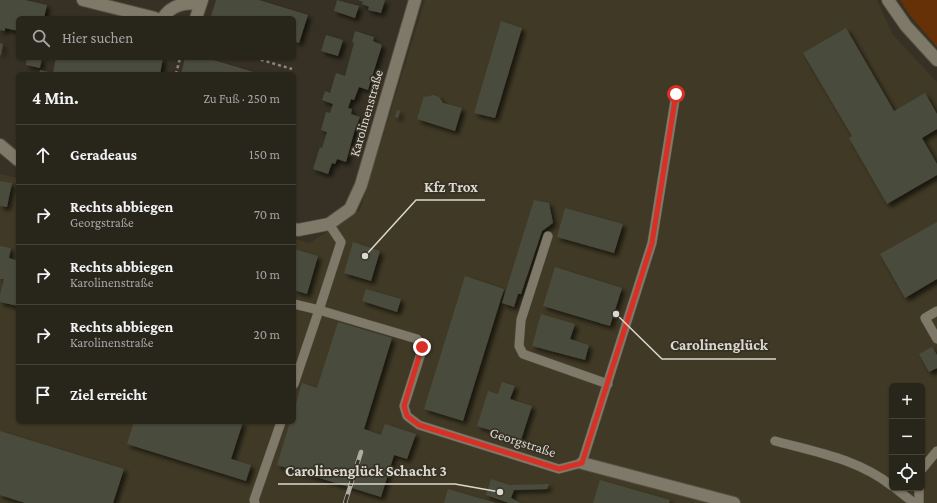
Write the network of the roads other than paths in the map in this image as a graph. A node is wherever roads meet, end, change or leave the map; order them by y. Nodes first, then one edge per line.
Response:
1 (84, 0) edge
2 (415, 0) edge
3 (888, 0) edge
4 (201, 1) edge
5 (147, 16) edge
6 (165, 16) edge
7 (197, 16) edge
8 (937, 60) edge
9 (676, 94) dead end
10 (0, 145) edge
11 (16, 158) edge
12 (329, 224) junction
13 (296, 230) edge
14 (548, 236) dead end
15 (296, 304) edge
16 (319, 310) junction
17 (937, 311) edge
18 (937, 339) edge
19 (296, 378) edge
20 (608, 384) junction
21 (280, 424) edge
22 (775, 441) dead end
23 (937, 451) edge
24 (582, 463) junction
25 (925, 466) edge
26 (889, 477) edge
27 (882, 478) junction
28 (889, 484) edge
29 (899, 491) edge
30 (919, 491) edge
31 (721, 501) edge
32 (255, 503) edge
33 (734, 503) edge
34 (914, 503) edge
35 (919, 503) edge

1 - 5 street
2 - 12 street, Karolinenstraße
3 - 8 street
4 - 6 street
4 - 7 street
9 - 20 lane
10 - 11 street
12 - 13 street, Karolinenstraße
12 - 16 lane
14 - 20 lane
15 - 16 lane
16 - 19 lane
16 - 24 lane, Georgstraße
17 - 18 lane
20 - 24 lane
21 - 32 lane
22 - 27 lane
23 - 25 lane
24 - 31 street, Georgstraße
26 - 27 lane
27 - 28 lane
29 - 34 lane
30 - 35 lane
31 - 33 street, Georgstraße

